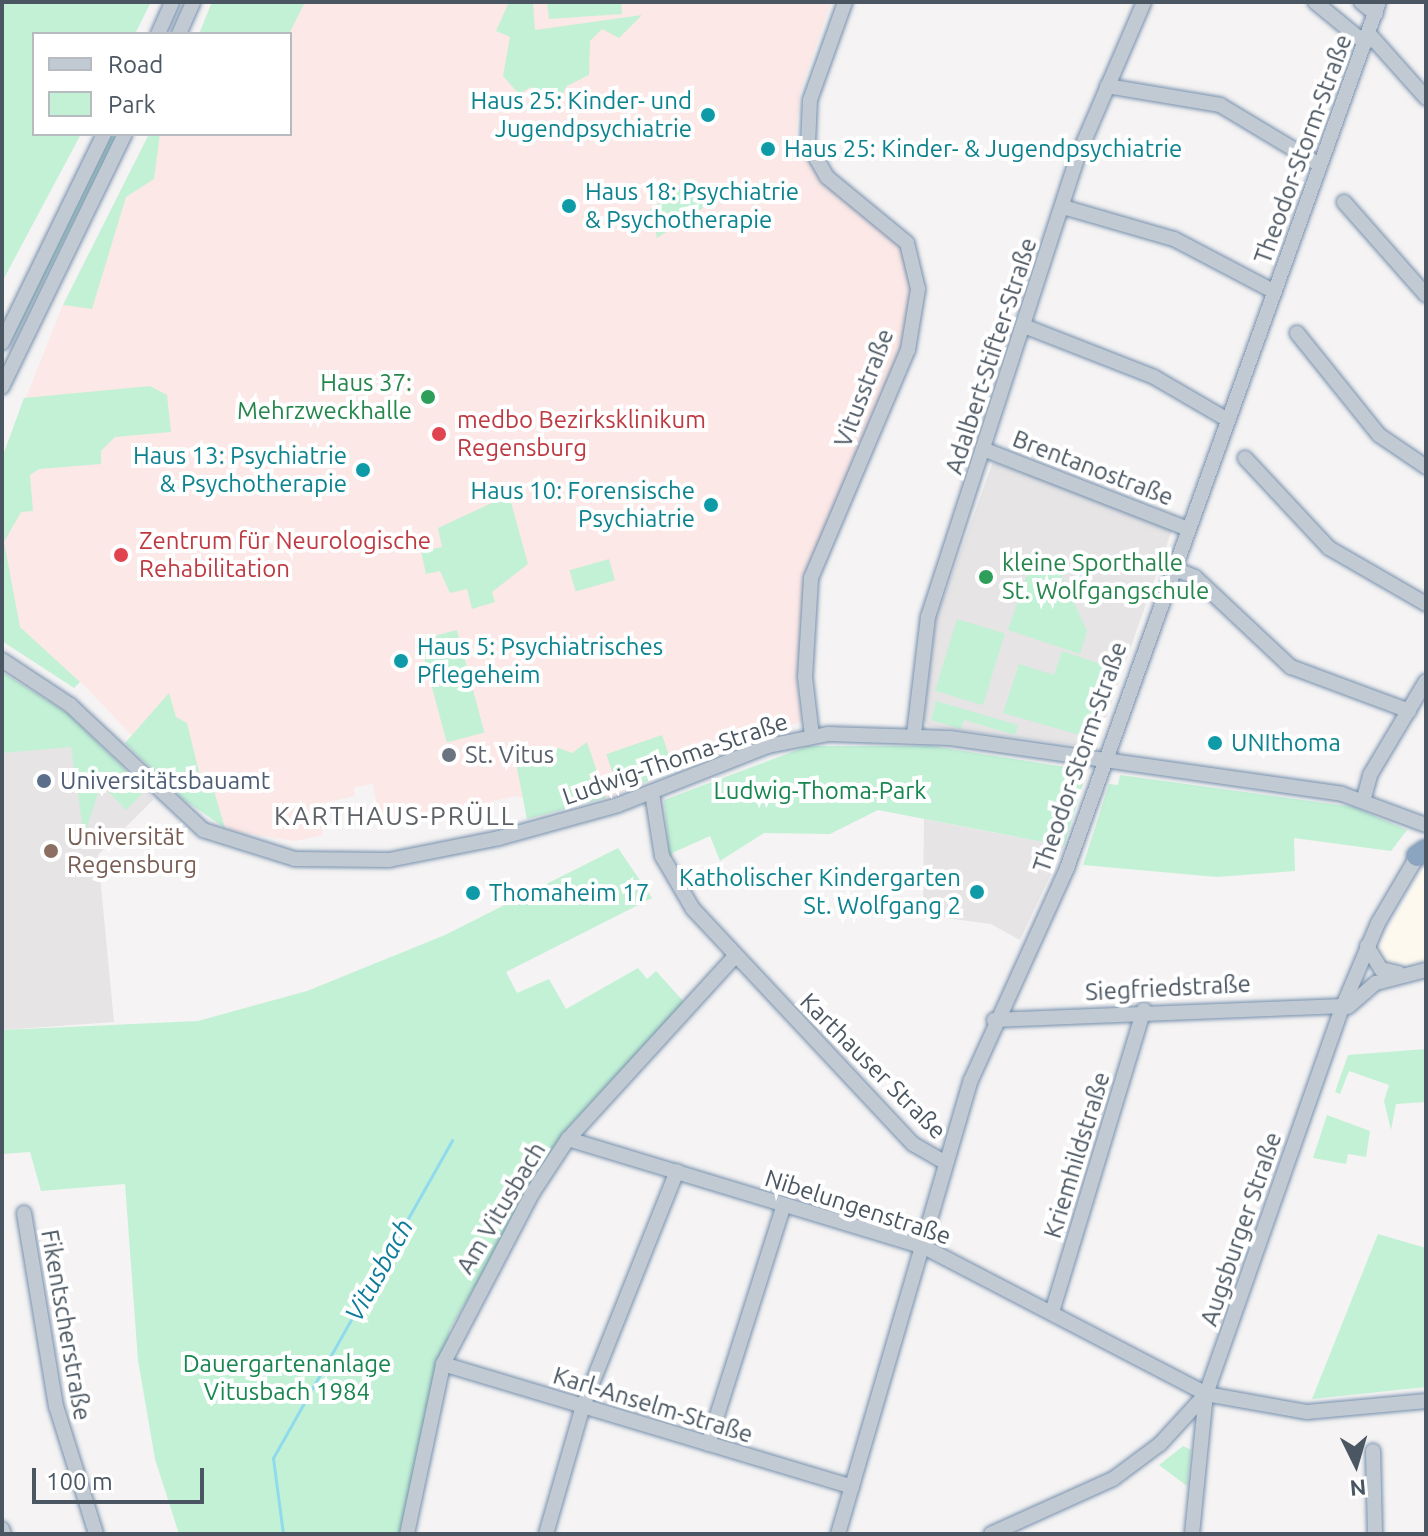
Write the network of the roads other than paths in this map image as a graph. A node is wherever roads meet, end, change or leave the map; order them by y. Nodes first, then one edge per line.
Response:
1 (172, 2) edge
2 (193, 2) edge
3 (845, 2) edge
4 (1144, 2) edge
5 (1315, 2) edge
6 (1361, 2) edge
7 (1378, 8) edge
8 (159, 32) edge
9 (180, 32) edge
10 (1367, 39) junction
11 (1107, 86) junction
12 (1426, 98) edge
13 (103, 136) edge
14 (124, 136) edge
15 (1320, 165) junction
16 (1344, 202) dead end
17 (1063, 207) junction
18 (1275, 292) junction
19 (1426, 295) edge
20 (1024, 326) junction
21 (1297, 333) dead end
22 (2, 343) edge
23 (2, 385) edge
24 (1228, 420) junction
25 (983, 449) junction
26 (1245, 458) dead end
27 (1426, 467) edge
28 (1186, 528) junction
29 (1170, 567) junction
30 (1426, 604) edge
31 (2, 660) edge
32 (1426, 681) edge
33 (1409, 711) junction
34 (914, 734) junction
35 (812, 736) junction
36 (1103, 763) junction
37 (652, 793) junction
38 (1364, 798) junction
39 (1426, 825) edge
40 (1423, 849) edge
41 (1367, 946) junction
42 (733, 958) junction
43 (1426, 970) edge
44 (1399, 973) junction
45 (1343, 1006) junction
46 (1144, 1010) junction
47 (994, 1020) junction
48 (1338, 1020) junction
49 (568, 1139) junction
50 (946, 1163) junction
51 (677, 1171) junction
52 (784, 1205) junction
53 (24, 1213) dead end
54 (924, 1247) junction
55 (1052, 1312) junction
56 (443, 1364) junction
57 (1206, 1394) junction
58 (1426, 1401) edge
59 (583, 1406) junction
60 (1175, 1428) junction
61 (1203, 1436) junction
62 (708, 1444) junction
63 (1373, 1451) dead end
64 (852, 1487) junction
65 (96, 1534) edge
66 (407, 1534) edge
67 (546, 1534) edge
68 (838, 1534) edge
69 (991, 1534) edge
70 (1192, 1534) edge
71 (1375, 1534) edge

1 - 8 street
2 - 9 street
3 - 35 street, Vitusstraße
4 - 11 street, Adalbert-Stifter-Straße
5 - 10 street
6 - 7 street
7 - 10 street, Theodor-Storm-Straße
10 - 12 street
10 - 15 street, Theodor-Storm-Straße
11 - 15 street
11 - 17 street, Adalbert-Stifter-Straße
13 - 22 street
14 - 23 street
15 - 18 street, Theodor-Storm-Straße
16 - 19 street
17 - 18 street
17 - 20 street, Adalbert-Stifter-Straße
18 - 24 street, Theodor-Storm-Straße
20 - 24 street
20 - 25 street, Adalbert-Stifter-Straße
21 - 27 street
24 - 28 street, Theodor-Storm-Straße
25 - 28 street, Brentanostraße
25 - 34 street, Adalbert-Stifter-Straße
26 - 30 street
28 - 29 street, Theodor-Storm-Straße
29 - 33 street
29 - 36 street, Theodor-Storm-Straße
31 - 37 street, Ludwig-Thoma-Straße
32 - 33 street
33 - 38 street
34 - 35 street, Ludwig-Thoma-Straße
34 - 36 street, Ludwig-Thoma-Straße
35 - 37 street, Ludwig-Thoma-Straße
36 - 38 street, Ludwig-Thoma-Straße
36 - 47 street, Theodor-Storm-Straße
37 - 42 street, Karthauser Straße
38 - 39 street, Ludwig-Thoma-Straße
40 - 41 street, Augsburger Straße
41 - 44 street
41 - 45 street, Augsburger Straße
42 - 49 street, Am Vitusbach
42 - 50 street, Karthauser Straße
43 - 44 street
44 - 48 street
45 - 46 street, Siegfriedstraße
45 - 48 street, Augsburger Straße
46 - 47 street, Siegfriedstraße
46 - 55 street, Kriemhildstraße
47 - 50 street, Theodor-Storm-Straße
48 - 57 street, Augsburger Straße
49 - 51 street, Nibelungenstraße
49 - 56 street, Am Vitusbach
50 - 54 street, Karthauser Straße
51 - 52 street, Nibelungenstraße
51 - 59 street
52 - 54 street, Nibelungenstraße
52 - 62 street
53 - 65 street, Fikentscherstraße
54 - 55 street, Nibelungenstraße
54 - 64 street, Karthauser Straße
55 - 57 street, Nibelungenstraße
56 - 59 street, Karl-Anselm-Straße
56 - 66 street, Am Vitusbach
57 - 58 street, Nibelungenstraße
57 - 60 street, Augsburger Straße
57 - 61 street
59 - 62 street, Karl-Anselm-Straße
59 - 67 street
60 - 61 street
60 - 69 street, Augsburger Straße
61 - 70 street
62 - 64 street, Karl-Anselm-Straße
63 - 71 street
64 - 68 street, Karthauser Straße

